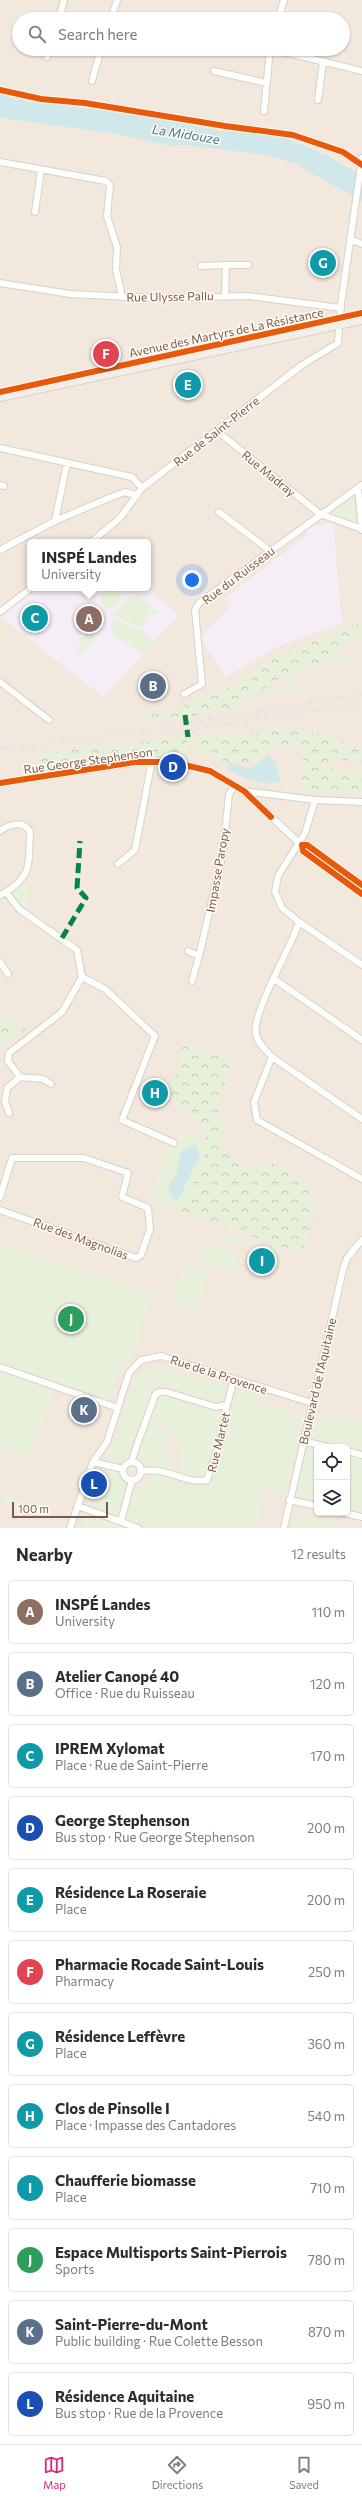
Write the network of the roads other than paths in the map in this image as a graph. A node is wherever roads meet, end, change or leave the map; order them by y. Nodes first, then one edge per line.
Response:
1 (64, 0) edge
2 (116, 0) edge
3 (284, 0) edge
4 (60, 12) edge
5 (113, 12) edge
6 (280, 12) edge
7 (99, 56) edge
8 (270, 56) edge
9 (299, 56) edge
10 (323, 62) junction
11 (214, 71) dead end
12 (362, 71) edge
13 (92, 81) dead end
14 (266, 83) junction
15 (318, 100) dead end
16 (264, 111) dead end
17 (362, 159) edge
18 (0, 162) edge
19 (41, 170) junction
20 (34, 212) dead end
21 (350, 239) junction
22 (362, 244) edge
23 (226, 265) junction
24 (248, 265) dead end
25 (201, 266) dead end
26 (0, 283) edge
27 (225, 295) junction
28 (122, 297) junction
29 (341, 306) junction
30 (358, 321) edge
31 (339, 326) junction
32 (0, 397) edge
33 (217, 431) junction
34 (0, 448) edge
35 (67, 463) junction
36 (360, 486) edge
37 (142, 488) junction
38 (136, 495) junction
39 (219, 512) dead end
40 (320, 514) junction
41 (56, 521) junction
42 (362, 530) edge
43 (95, 539) edge
44 (0, 550) edge
45 (270, 551) junction
46 (27, 591) edge
47 (0, 612) edge
48 (0, 682) edge
49 (184, 694) dead end
50 (49, 720) dead end
51 (152, 760) junction
52 (0, 783) edge
53 (235, 786) junction
54 (244, 791) junction
55 (315, 800) junction
56 (362, 802) edge
57 (0, 831) edge
58 (299, 843) junction
59 (118, 864) dead end
60 (362, 889) edge
61 (3, 893) edge
62 (299, 922) junction
63 (188, 951) dead end
64 (200, 956) junction
65 (0, 962) edge
66 (362, 965) edge
67 (8, 974) dead end
68 (82, 977) junction
69 (274, 979) junction
70 (192, 981) dead end
71 (362, 1040) edge
72 (272, 1057) junction
73 (20, 1077) junction
74 (51, 1084) dead end
75 (10, 1113) dead end
76 (362, 1119) edge
77 (174, 1143) dead end
78 (361, 1176) edge
79 (0, 1196) edge
80 (0, 1210) edge
81 (362, 1240) edge
82 (0, 1367) edge
83 (234, 1379) junction
84 (312, 1403) junction
85 (227, 1405) junction
86 (118, 1408) junction
87 (303, 1441) junction
88 (316, 1444) edge
89 (350, 1452) edge
90 (362, 1455) edge
91 (93, 1462) junction
92 (131, 1462) junction
93 (123, 1469) junction
94 (140, 1472) junction
95 (132, 1480) junction
96 (289, 1500) junction
97 (314, 1505) edge
98 (78, 1506) junction
99 (350, 1514) edge
100 (362, 1517) edge
101 (121, 1521) junction
102 (70, 1528) edge
103 (138, 1528) edge
104 (284, 1528) edge

1 - 4 street
2 - 5 street
3 - 6 street
7 - 13 street
8 - 14 street
9 - 10 street
10 - 12 street
10 - 15 street
11 - 14 street
14 - 16 street
17 - 21 street
18 - 19 street
19 - 20 street
19 - 28 street
21 - 22 street
21 - 29 street
23 - 24 street
23 - 25 street
23 - 27 street
26 - 28 street, Rue Ulysse Pallu
27 - 28 street, Rue Ulysse Pallu
27 - 29 street, Rue Ulysse Pallu
29 - 31 street
30 - 31 main road, Avenue des Martyrs de La Résistance
31 - 32 main road, Avenue des Martyrs de La Résistance
31 - 33 street, Rue de Saint-Pierre
33 - 37 street, Rue de Saint-Pierre
33 - 40 street, Rue Madray
34 - 35 street
35 - 37 street
35 - 41 street
36 - 40 street, Rue du Ruisseau
36 - 42 street
37 - 38 street, Rue de Saint-Pierre
38 - 41 street
38 - 43 street, Rue de Saint-Pierre
39 - 45 street
40 - 42 street
40 - 45 street, Rue du Ruisseau
41 - 44 street
45 - 49 street, Rue du Ruisseau
46 - 47 street
48 - 50 street
51 - 52 street, Rue George Stephenson
51 - 53 street, Rue George Stephenson
51 - 59 street
53 - 54 street, Rue George Stephenson
53 - 64 street, Impasse Paropy
54 - 55 street, Rue George Stephenson
54 - 58 street
55 - 56 street, Rue George Stephenson
55 - 58 street
57 - 61 street
58 - 60 street
58 - 62 street
61 - 68 street
62 - 66 street
62 - 69 street
63 - 64 street
64 - 70 street, Impasse Paropy
65 - 67 street
68 - 73 street
68 - 77 street
69 - 71 street
69 - 72 street
72 - 76 street
72 - 78 street
73 - 74 street
73 - 75 street
79 - 80 street, Rue des Magnolias
81 - 84 street, Boulevard de l'Aquitaine
82 - 86 street
83 - 84 street, Rue de la Provence
83 - 85 street, Rue Martet
83 - 86 street, Rue de la Provence
84 - 87 street, Boulevard de l'Aquitaine
85 - 92 street, Rue Martet
85 - 94 street, Rue Martet
86 - 91 street, Rue de la Provence
87 - 88 street
87 - 96 street, Boulevard de l'Aquitaine
89 - 90 street
91 - 93 street
91 - 98 street, Rue de la Provence
92 - 93 street
92 - 94 street
93 - 95 street
94 - 95 street
95 - 101 street
96 - 97 street
96 - 104 street, Boulevard de l'Aquitaine
98 - 101 street
98 - 102 street, Rue de la Provence
99 - 100 street
101 - 103 street

